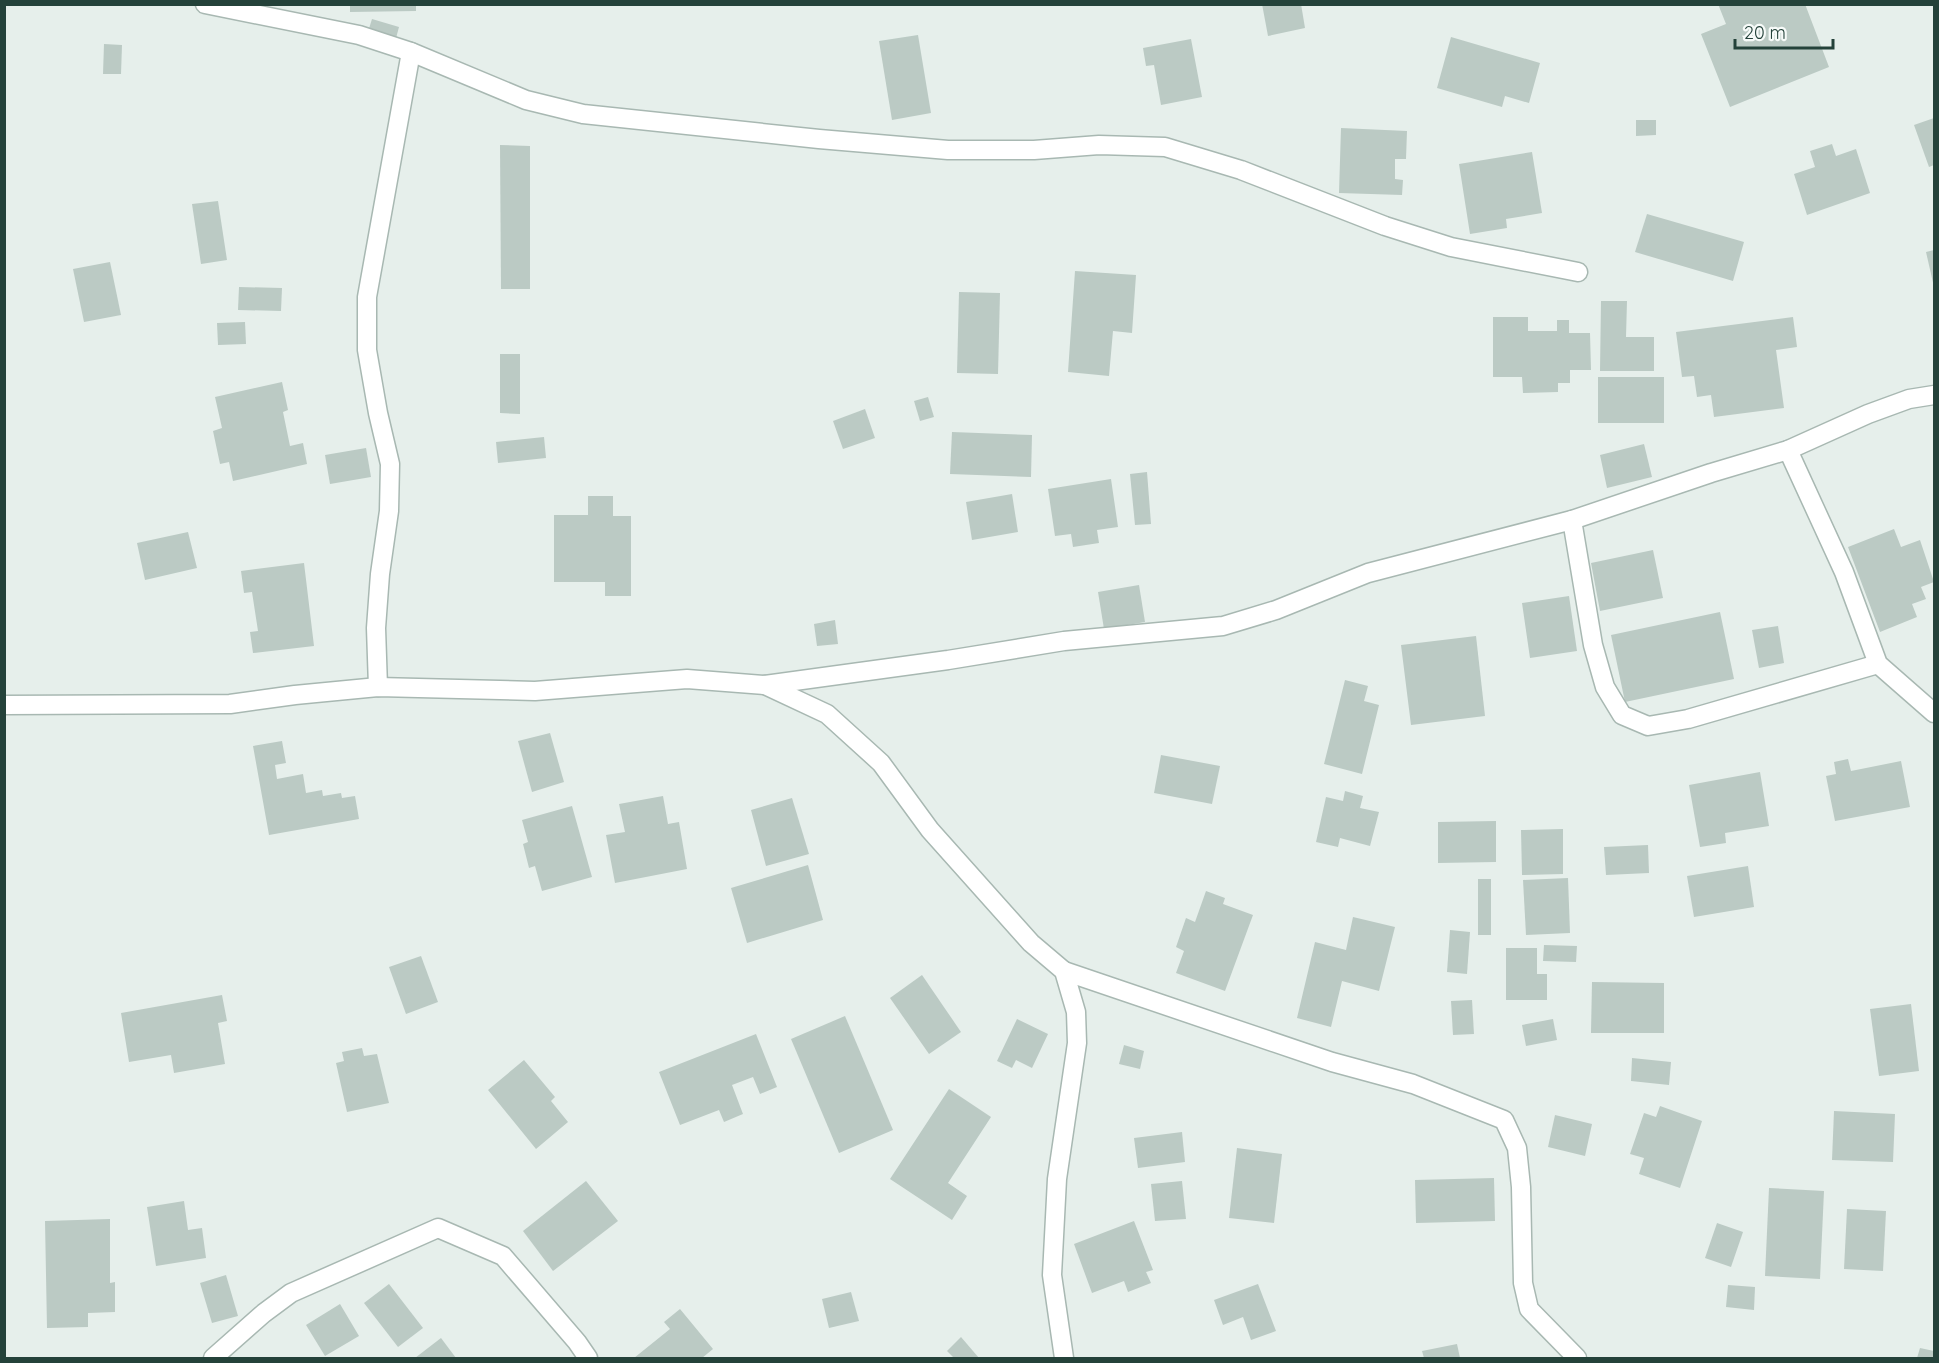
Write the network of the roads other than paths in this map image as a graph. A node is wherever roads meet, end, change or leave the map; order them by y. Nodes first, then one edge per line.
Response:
1 (205, 4) edge
2 (411, 52) junction
3 (1578, 272) dead end
4 (1935, 395) edge
5 (1788, 450) junction
6 (1572, 520) junction
7 (1878, 664) junction
8 (765, 685) junction
9 (378, 687) junction
10 (4, 705) edge
11 (1935, 713) edge
12 (1064, 971) junction
13 (213, 1359) edge
14 (588, 1359) edge
15 (1064, 1359) edge
16 (1577, 1359) edge

1 - 2 street
2 - 3 street
2 - 9 street
4 - 5 street
5 - 6 street
5 - 7 street
6 - 7 street
6 - 8 street
7 - 11 street
8 - 9 street
8 - 12 street
9 - 10 street
12 - 15 street
12 - 16 street
13 - 14 street

